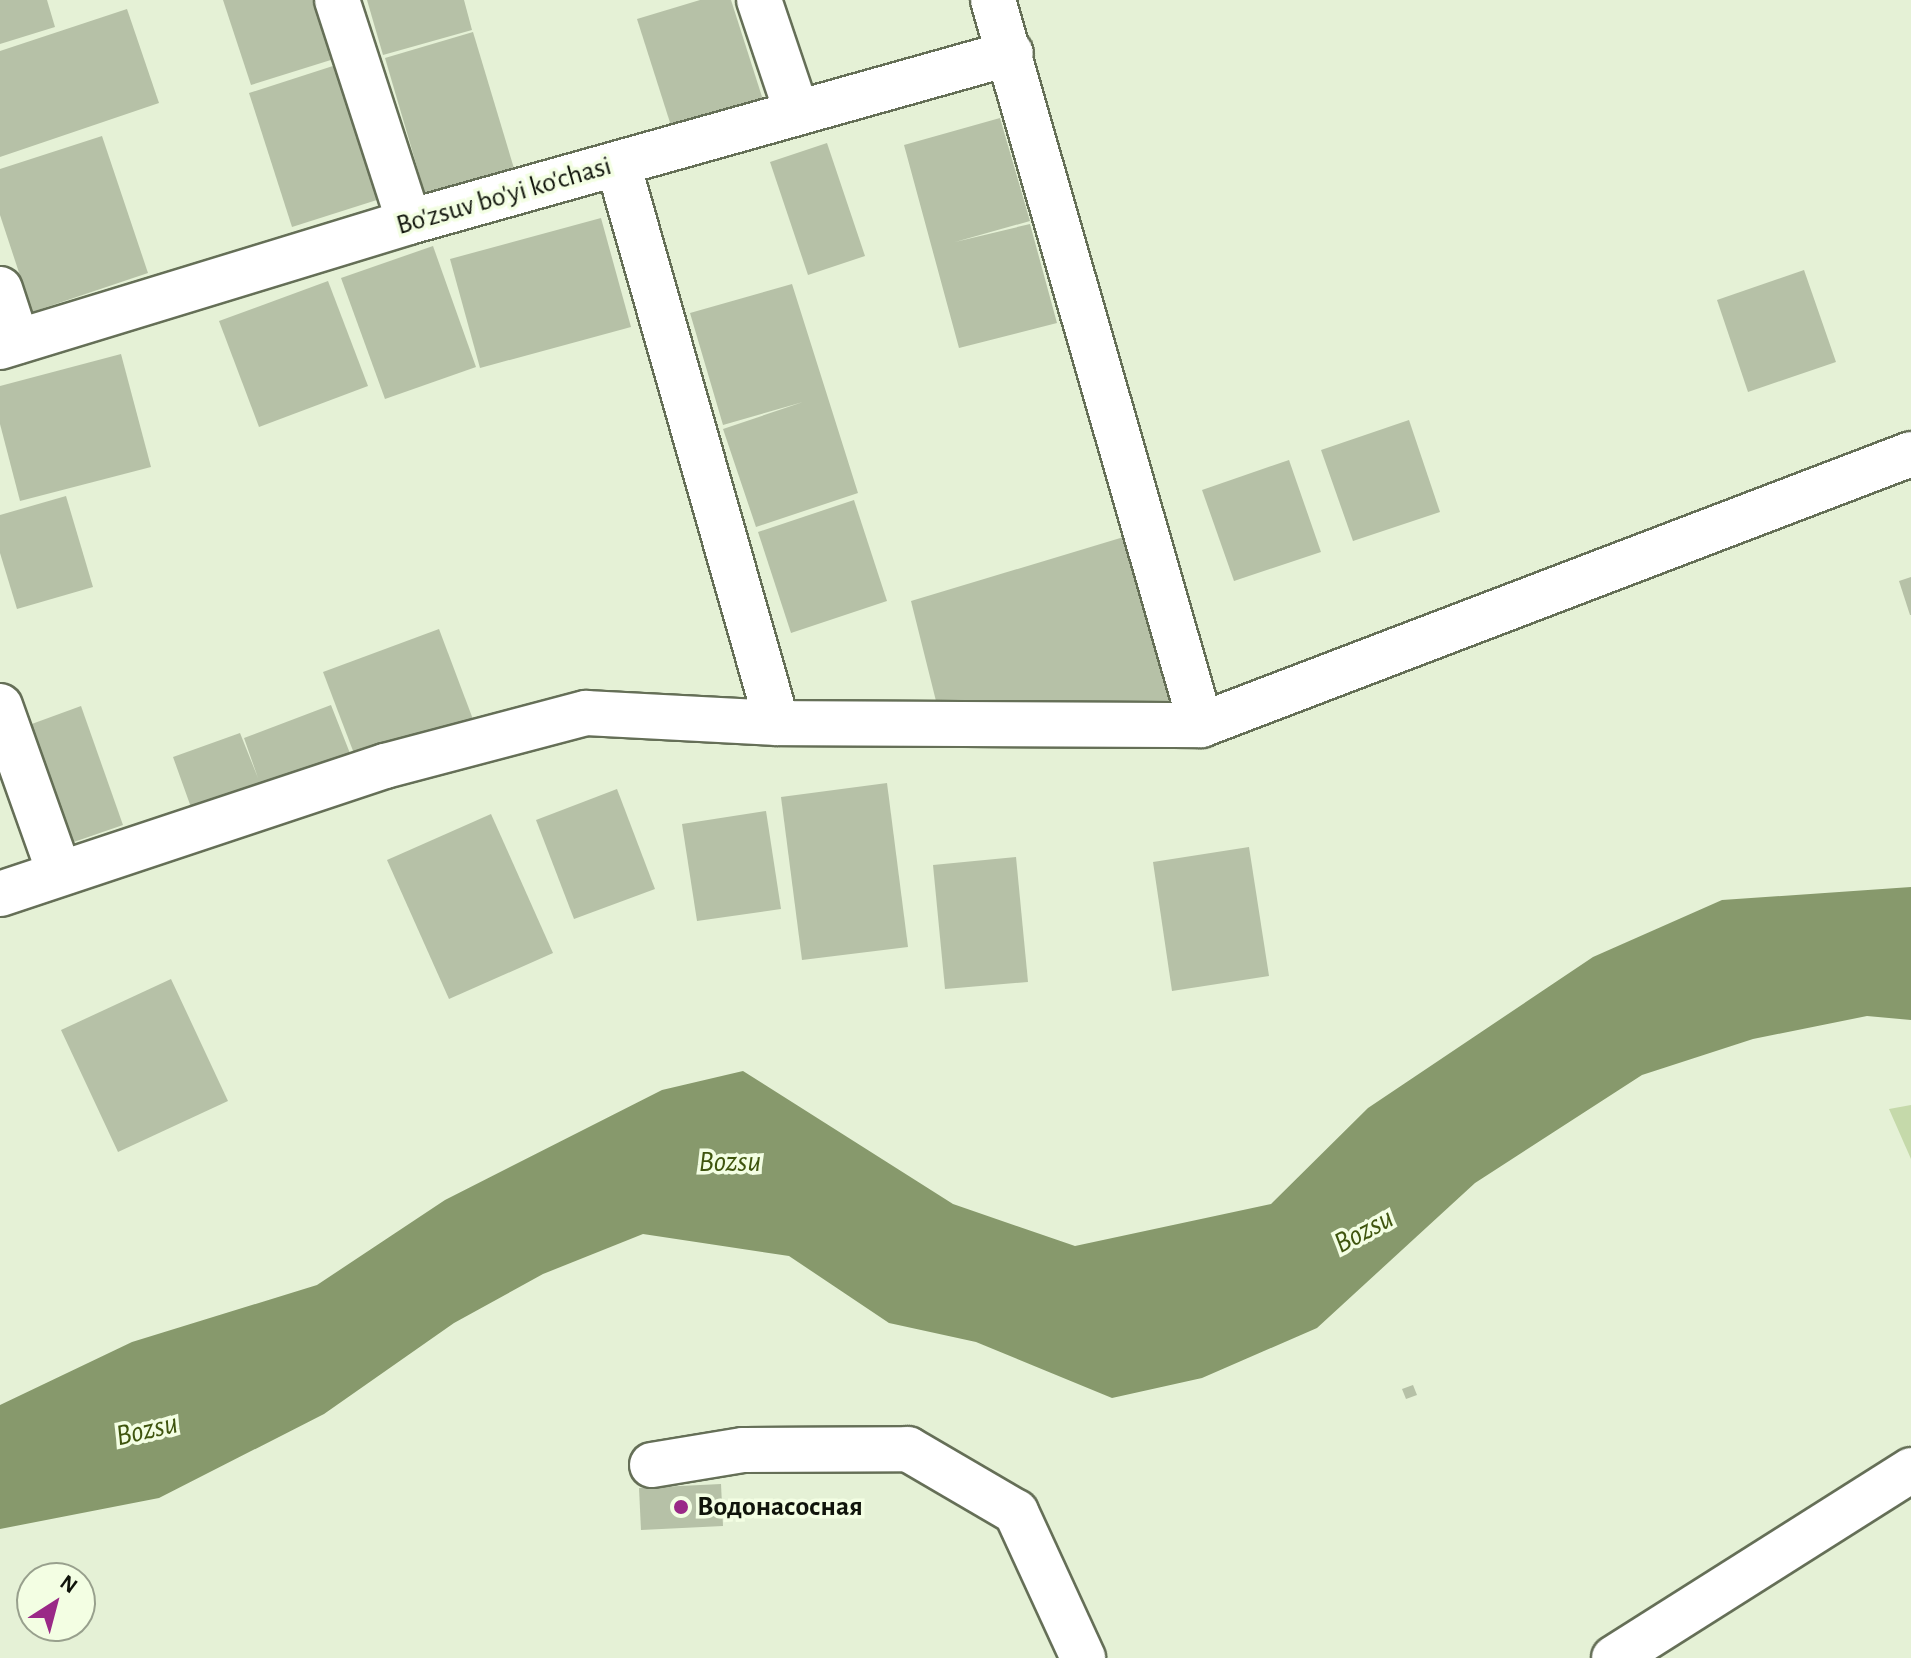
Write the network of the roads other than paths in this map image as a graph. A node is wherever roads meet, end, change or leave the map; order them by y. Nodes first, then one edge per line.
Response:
1 (337, 0) edge
2 (759, 0) edge
3 (993, 0) edge
4 (1011, 53) junction
5 (797, 113) junction
6 (618, 164) junction
7 (409, 222) junction
8 (0, 289) edge
9 (9, 344) edge
10 (1911, 454) edge
11 (0, 706) edge
12 (777, 723) junction
13 (1201, 725) junction
14 (59, 872) junction
15 (0, 894) edge
16 (652, 1465) dead end
17 (1911, 1470) edge
18 (1083, 1658) edge
19 (1614, 1658) edge

1 - 7 street
2 - 5 street
3 - 4 street
4 - 5 street, Bo'zsuv bo'yi ko'chasi
4 - 13 street
5 - 6 street, Bo'zsuv bo'yi ko'chasi
6 - 7 street, Bo'zsuv bo'yi ko'chasi
6 - 12 street
7 - 9 street, Bo'zsuv bo'yi ko'chasi
8 - 9 street
10 - 13 street
11 - 14 street
12 - 13 street
12 - 14 street
14 - 15 street
16 - 18 street
17 - 19 street

